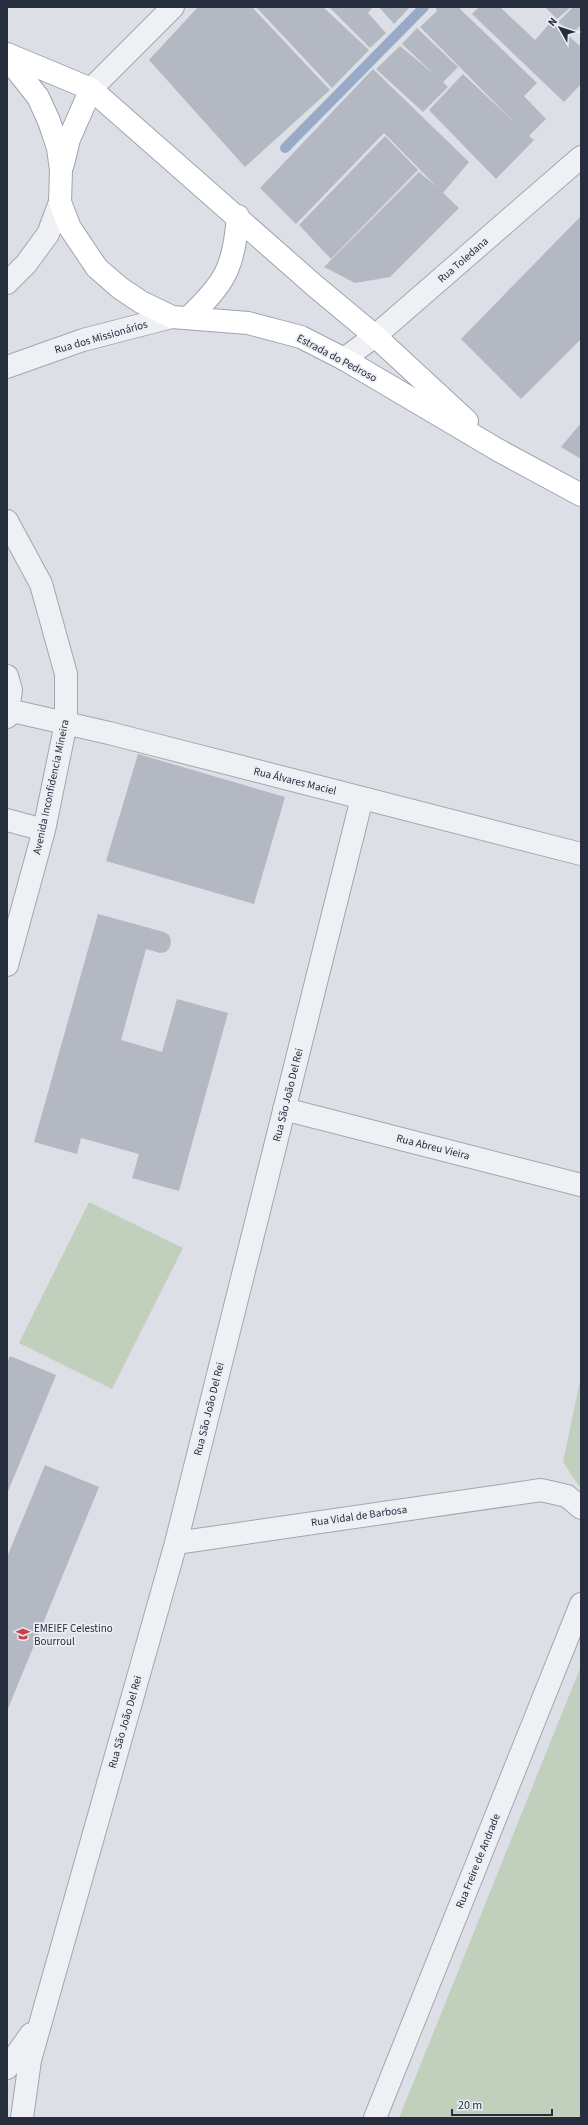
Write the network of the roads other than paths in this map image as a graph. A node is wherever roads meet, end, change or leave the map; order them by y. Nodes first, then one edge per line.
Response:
1 (173, 7) edge
2 (7, 54) edge
3 (7, 58) edge
4 (91, 89) junction
5 (581, 157) edge
6 (61, 170) junction
7 (60, 202) junction
8 (238, 216) junction
9 (7, 283) edge
10 (180, 317) junction
11 (375, 336) junction
12 (344, 359) junction
13 (7, 367) edge
14 (498, 450) junction
15 (581, 495) edge
16 (7, 521) edge
17 (7, 676) edge
18 (8, 713) edge
19 (66, 723) junction
20 (362, 798) junction
21 (7, 820) edge
22 (44, 830) junction
23 (581, 854) edge
24 (7, 965) edge
25 (284, 1109) junction
26 (581, 1185) edge
27 (581, 1508) edge
28 (176, 1543) junction
29 (581, 1604) edge
30 (42, 2016) junction
31 (7, 2068) edge
32 (22, 2118) edge
33 (375, 2118) edge

1 - 4 street
2 - 4 main road, Estrada do Pedroso
3 - 6 main road, Estrada do Pedroso
4 - 6 main road
4 - 8 main road, Estrada do Pedroso
5 - 11 street, Rua Toledana
6 - 7 main road, Estrada do Pedroso
7 - 9 street
7 - 10 main road, Estrada do Pedroso
8 - 10 main road
8 - 11 main road, Estrada do Pedroso
10 - 12 main road, Estrada do Pedroso
10 - 13 street, Rua dos Missionários
11 - 12 street, Rua Toledana
11 - 14 main road, Estrada do Pedroso
12 - 14 main road, Estrada do Pedroso
14 - 15 main road, Estrada do Pedroso
16 - 19 street, Avenida Inconfidencia Mineira
17 - 18 street
18 - 19 street, Rua Álvares Maciel
19 - 20 street, Rua Álvares Maciel
19 - 22 street, Avenida Inconfidencia Mineira
20 - 23 street, Rua Álvares Maciel
20 - 25 street, Rua São João Del Rei
21 - 22 street
22 - 24 street, Avenida Inconfidencia Mineira
25 - 26 street, Rua Abreu Vieira
25 - 28 street, Rua São João Del Rei
27 - 28 street, Rua Vidal de Barbosa
28 - 30 street, Rua São João Del Rei
29 - 33 street, Rua Freire de Andrade
30 - 31 street, Rua São João Del Rei
30 - 32 street, Rua São João Del Rei

